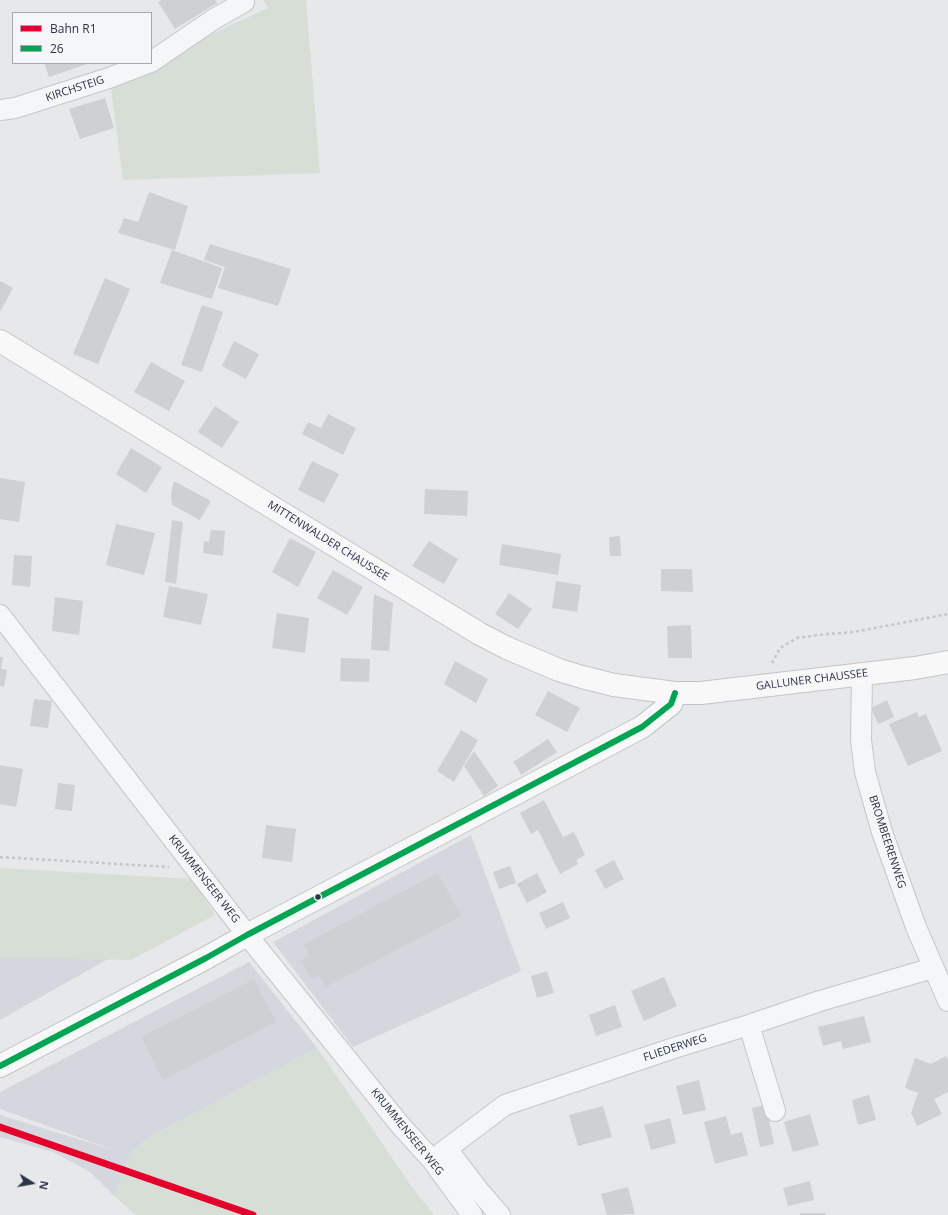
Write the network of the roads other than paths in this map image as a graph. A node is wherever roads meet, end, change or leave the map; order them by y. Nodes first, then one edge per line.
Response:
1 (244, 2) dead end
2 (152, 61) edge
3 (145, 64) edge
4 (0, 110) edge
5 (0, 341) edge
6 (0, 615) edge
7 (948, 662) edge
8 (862, 675) junction
9 (675, 693) junction
10 (247, 935) junction
11 (933, 968) junction
12 (948, 1001) edge
13 (749, 1024) junction
14 (0, 1066) edge
15 (775, 1111) dead end
16 (439, 1154) junction
17 (472, 1215) edge
18 (500, 1215) edge

1 - 2 street, KIRCHSTEIG
3 - 4 street, KIRCHSTEIG
5 - 9 main road, MITTENWALDER CHAUSSEE
6 - 10 street, KRUMMENSEER WEG
7 - 8 main road, GALLUNER CHAUSSEE
8 - 9 main road, GALLUNER CHAUSSEE
8 - 11 street, BROMBEERENWEG
9 - 10 main road
10 - 14 main road
10 - 16 street, KRUMMENSEER WEG
11 - 12 street, BROMBEERENWEG
11 - 13 street, FLIEDERWEG
13 - 15 street
13 - 16 street, FLIEDERWEG
16 - 17 street, KRUMMENSEER WEG
16 - 18 street

